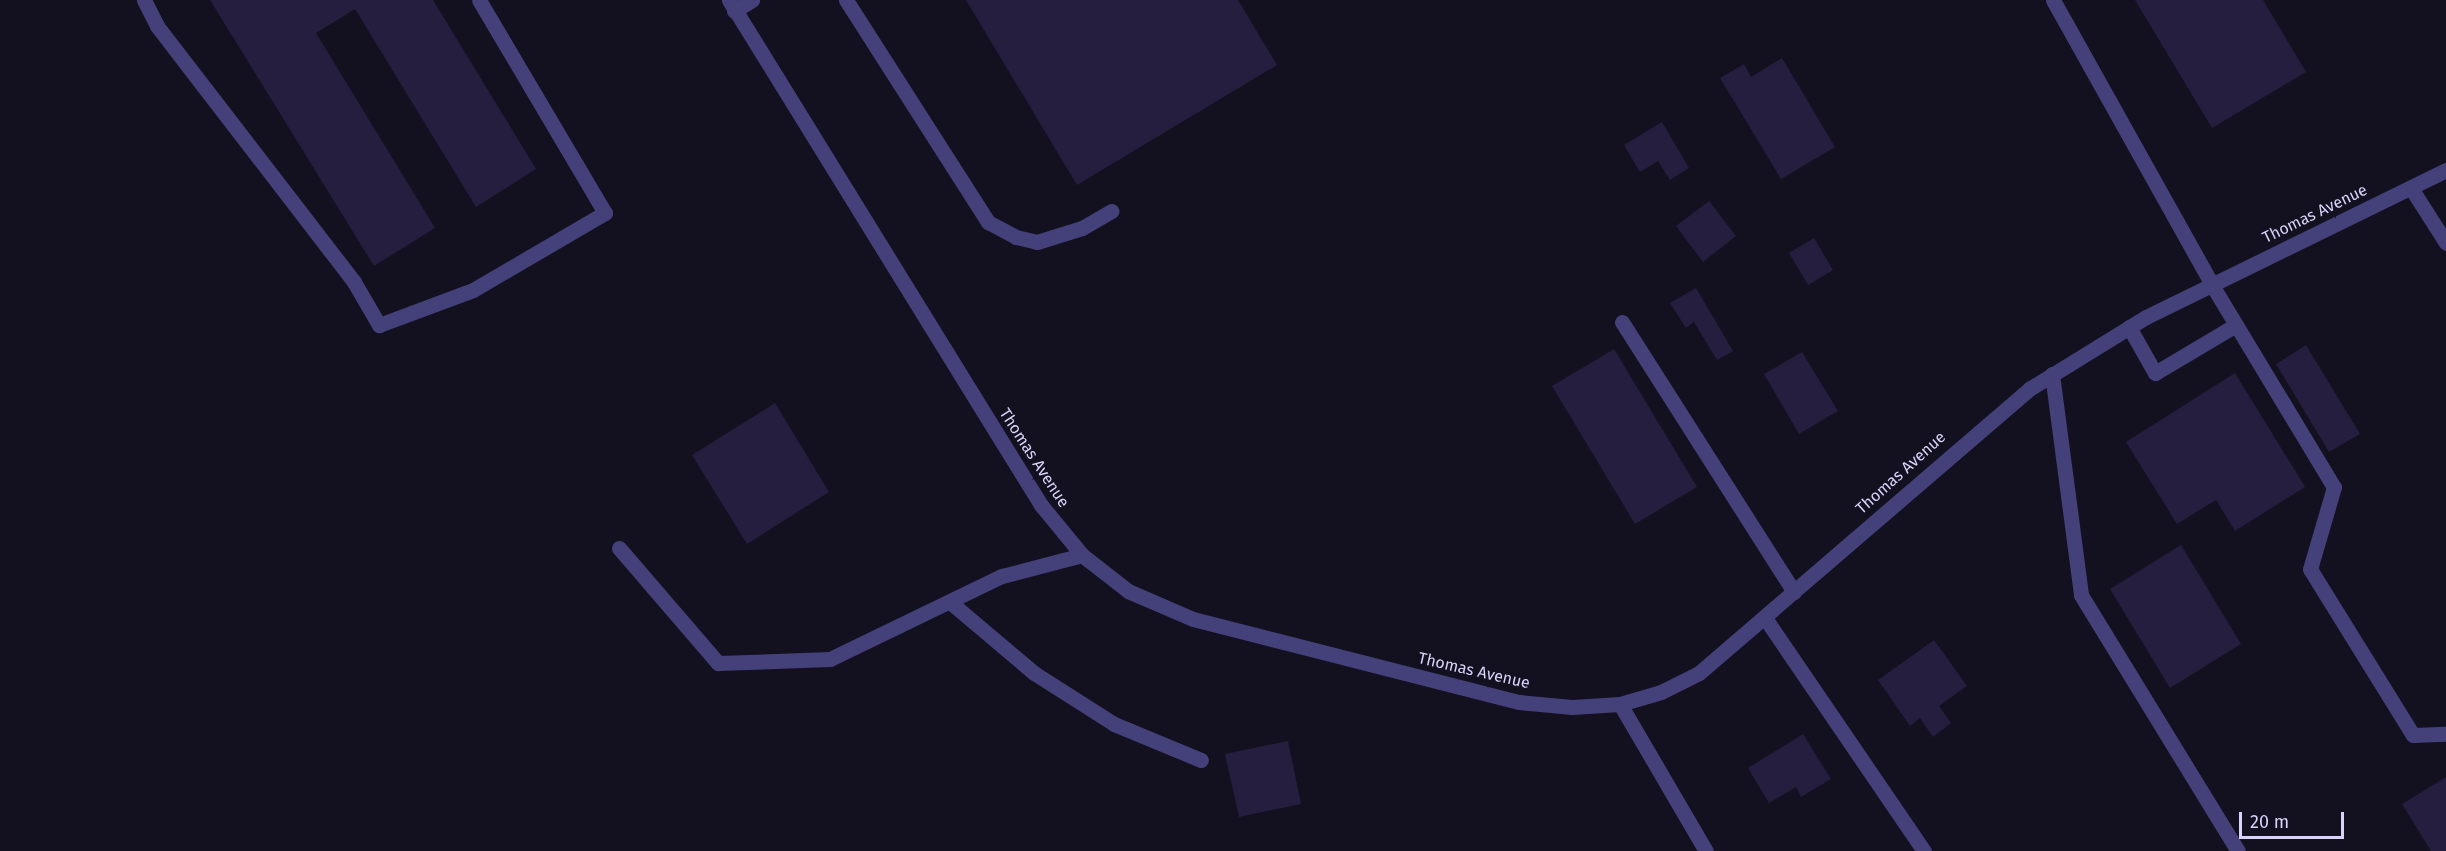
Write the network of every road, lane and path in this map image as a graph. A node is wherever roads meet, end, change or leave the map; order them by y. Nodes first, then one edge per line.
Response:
1 (144, 0) edge
2 (480, 0) edge
3 (752, 0) edge
4 (846, 0) edge
5 (2053, 0) edge
6 (732, 5) edge
7 (2446, 170) edge
8 (2411, 188) junction
9 (1111, 211) dead end
10 (2446, 243) edge
11 (2212, 285) junction
12 (1622, 322) dead end
13 (2236, 325) junction
14 (2129, 327) junction
15 (2052, 374) junction
16 (619, 548) dead end
17 (1082, 555) junction
18 (1794, 592) junction
19 (950, 602) junction
20 (1764, 618) junction
21 (1620, 704) junction
22 (2446, 734) edge
23 (1202, 760) dead end
24 (1706, 851) edge
25 (1924, 851) edge
26 (2238, 851) edge

1 - 2 street
3 - 6 street
4 - 9 street
5 - 11 street
6 - 17 street, Thomas Avenue
7 - 8 street, Thomas Avenue
8 - 10 street
8 - 11 street, Thomas Avenue
11 - 13 street
11 - 14 street, Thomas Avenue
12 - 18 street
13 - 14 street
13 - 22 street
14 - 15 street, Thomas Avenue
15 - 18 street, Thomas Avenue
15 - 26 street
16 - 19 street
17 - 19 street
17 - 21 street, Thomas Avenue
18 - 20 street, Thomas Avenue
19 - 23 street
20 - 21 street, Thomas Avenue
20 - 25 street
21 - 24 street

